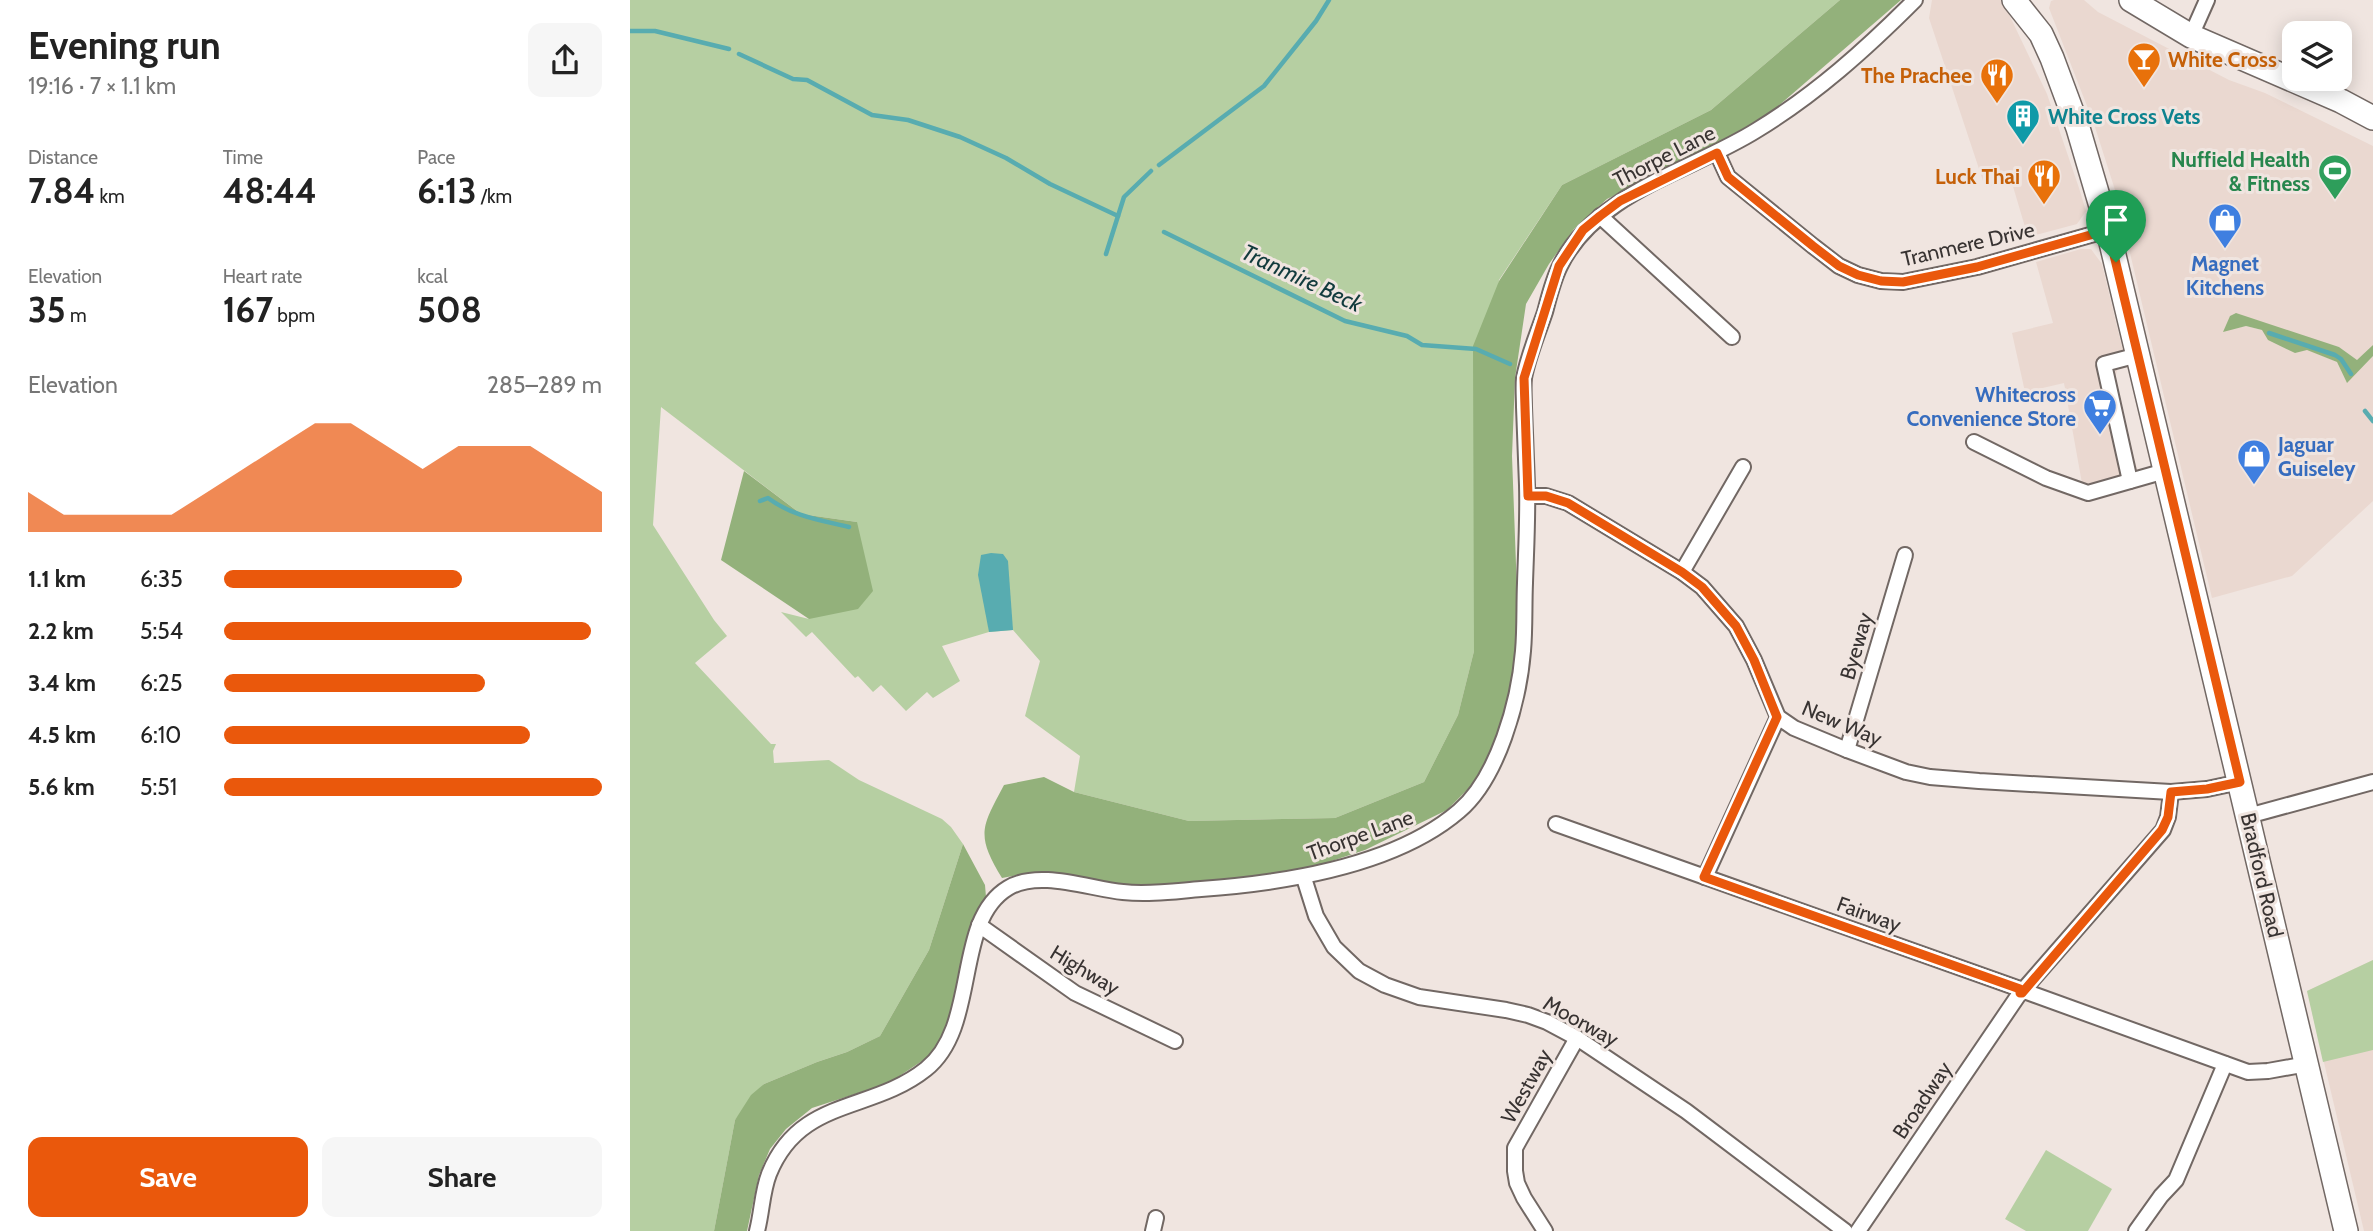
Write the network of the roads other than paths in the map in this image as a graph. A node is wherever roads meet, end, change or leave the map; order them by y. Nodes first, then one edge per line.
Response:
1 (1915, 0) edge
2 (2014, 0) edge
3 (2039, 0) edge
4 (2131, 0) edge
5 (2207, 0) edge
6 (2041, 34) junction
7 (2191, 36) junction
8 (2373, 118) edge
9 (1717, 153) junction
10 (1600, 216) junction
11 (2108, 230) junction
12 (1732, 337) dead end
13 (2138, 355) junction
14 (1974, 442) dead end
15 (1743, 467) dead end
16 (2165, 471) junction
17 (2130, 481) junction
18 (1528, 496) junction
19 (1905, 555) dead end
20 (1682, 572) junction
21 (1777, 717) junction
22 (1847, 750) junction
23 (2240, 782) junction
24 (2373, 782) edge
25 (2171, 792) junction
26 (2248, 816) junction
27 (1556, 824) dead end
28 (1704, 877) junction
29 (1304, 878) junction
30 (979, 925) junction
31 (2022, 990) junction
32 (1577, 1038) junction
33 (1175, 1041) dead end
34 (2225, 1064) junction
35 (2307, 1065) junction
36 (757, 1231) edge
37 (1545, 1231) edge
38 (1845, 1231) edge
39 (1858, 1231) edge
40 (2136, 1231) edge
41 (2346, 1231) edge

1 - 9 street, Thorpe Lane
2 - 6 main road, Bradford Road
3 - 6 main road, Bradford Road
4 - 7 main road
5 - 7 street
6 - 11 main road, Bradford Road
7 - 8 main road
9 - 10 street, Thorpe Lane
9 - 11 street, Tranmere Drive
10 - 12 street
10 - 18 street, Thorpe Lane
11 - 13 main road, Bradford Road
13 - 16 main road, Bradford Road
13 - 17 street
14 - 17 street
15 - 20 street
16 - 17 street
16 - 23 main road, Bradford Road
18 - 20 street, New Way
18 - 29 street, Thorpe Lane
19 - 22 street, Byeway
20 - 21 street, New Way
21 - 22 street, New Way
21 - 28 street
22 - 25 street, New Way
23 - 25 street, New Way
23 - 26 main road, Bradford Road
24 - 26 street
25 - 31 street, Broadway
26 - 35 main road, Bradford Road
27 - 28 street, Fairway
28 - 31 street, Fairway
29 - 30 street, Thorpe Lane
29 - 32 street, Moorway
30 - 33 street, Highway
30 - 36 street, Thorpe Lane
31 - 34 street, Fairway
31 - 39 street, Broadway
32 - 37 street, Westway
32 - 38 street, Moorway
34 - 35 street, Fairway
34 - 40 street
35 - 41 main road, Bradford Road

